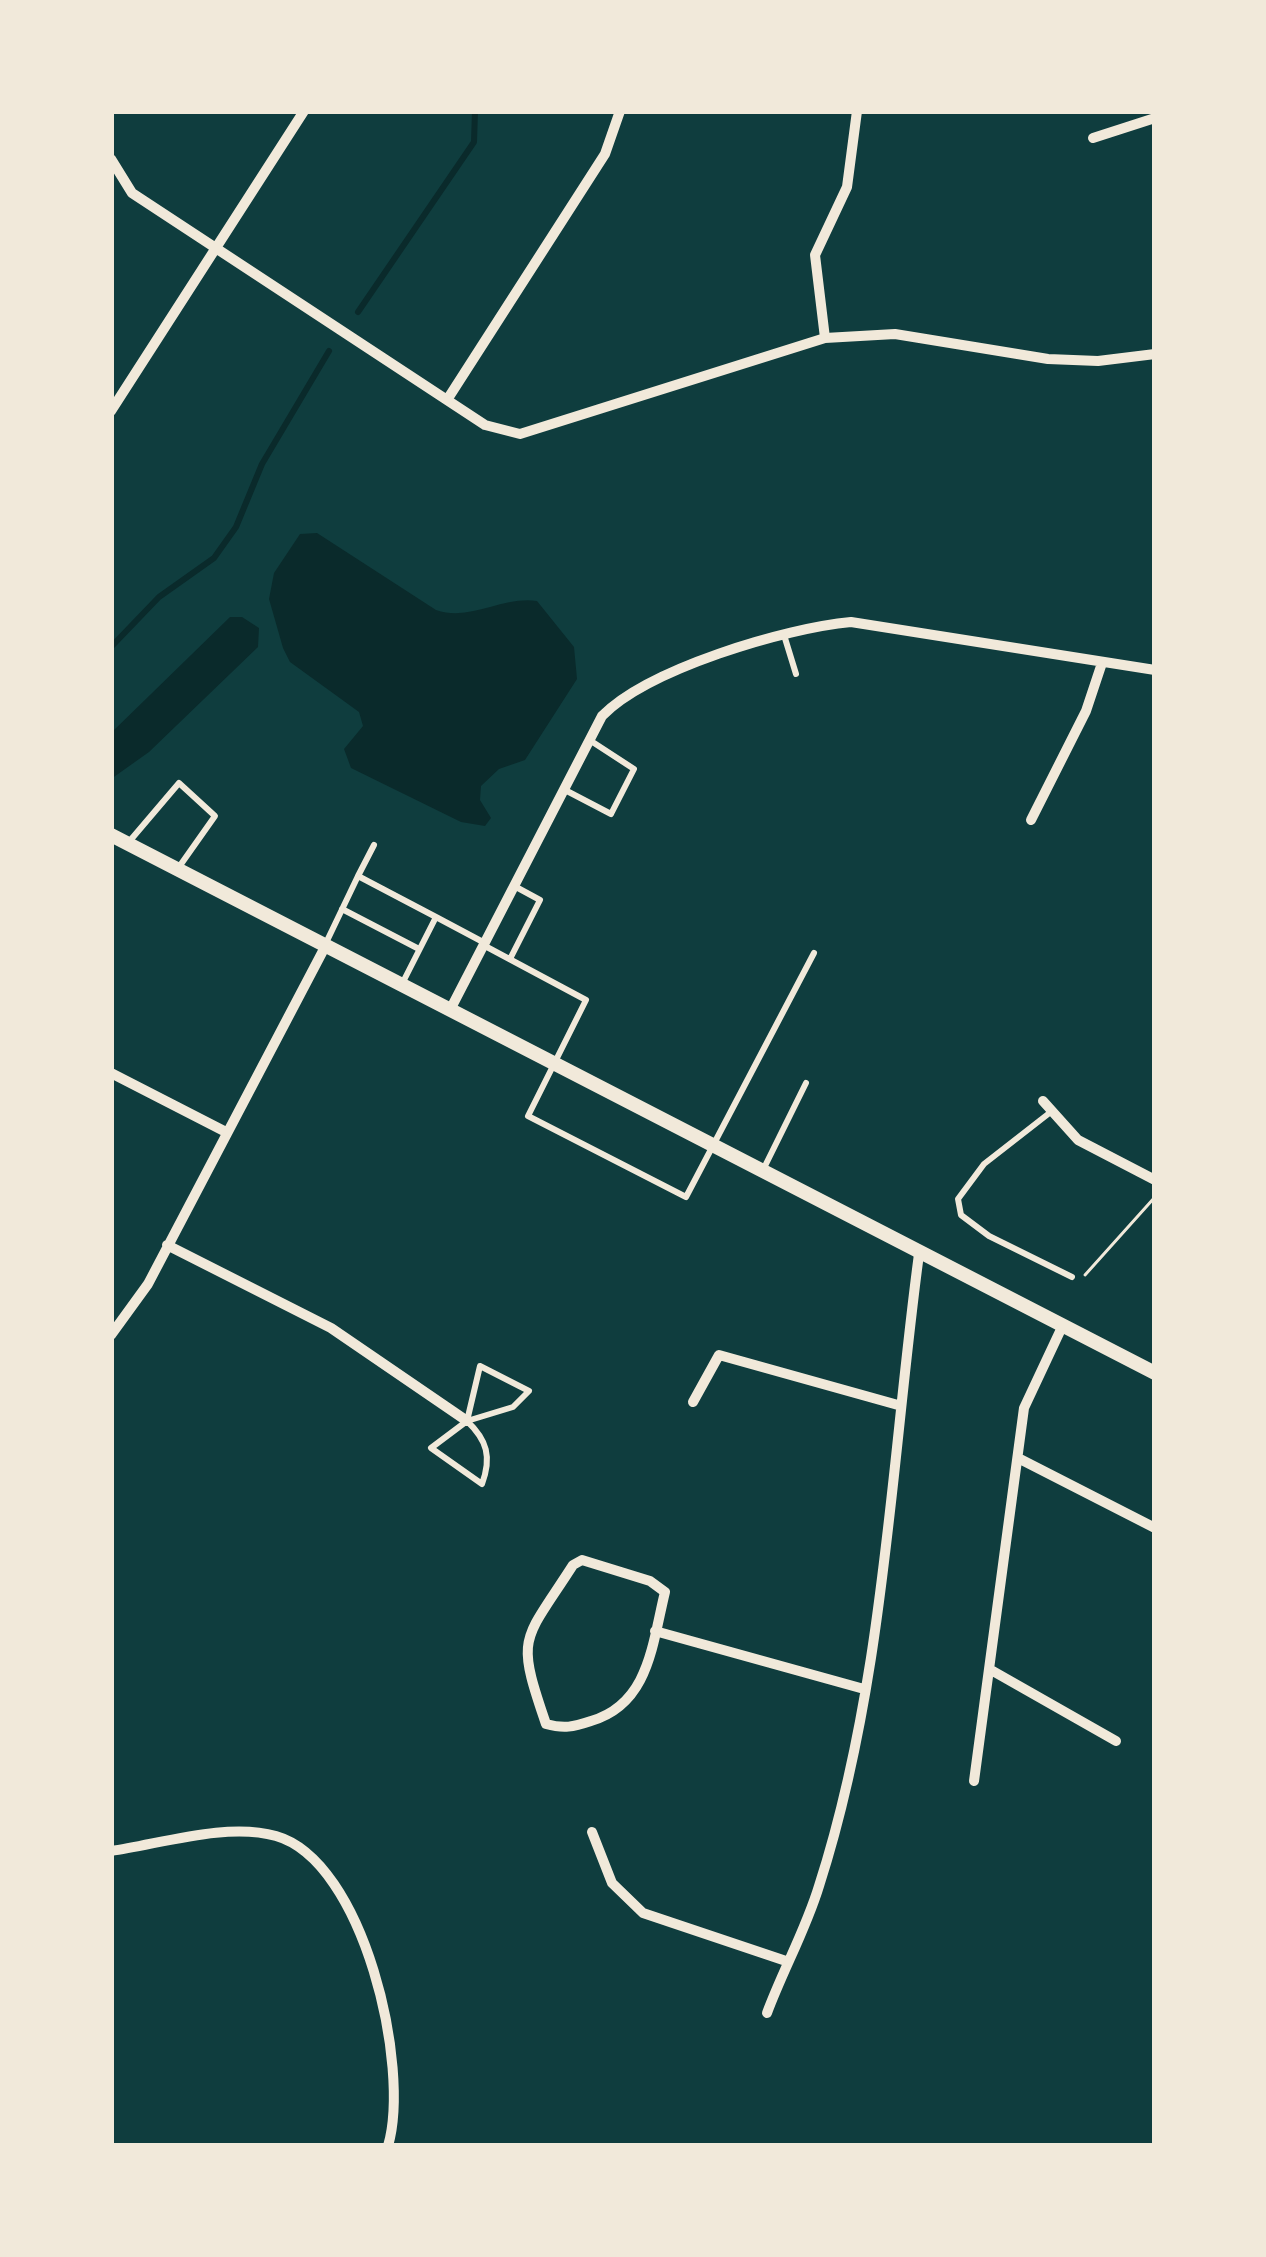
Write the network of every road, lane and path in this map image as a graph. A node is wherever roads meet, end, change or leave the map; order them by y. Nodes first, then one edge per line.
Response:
1 (304, 111) edge
2 (620, 111) edge
3 (857, 111) edge
4 (1155, 114) edge
5 (1094, 138) dead end
6 (111, 159) edge
7 (217, 250) junction
8 (824, 338) junction
9 (1155, 354) edge
10 (447, 400) junction
11 (111, 412) edge
12 (784, 635) junction
13 (1102, 662) junction
14 (1155, 670) edge
15 (796, 674) dead end
16 (588, 739) junction
17 (562, 788) junction
18 (1031, 820) dead end
19 (111, 835) edge
20 (128, 844) junction
21 (374, 845) dead end
22 (178, 871) junction
23 (358, 876) junction
24 (512, 885) junction
25 (341, 909) junction
26 (436, 916) junction
27 (483, 943) junction
28 (325, 946) junction
29 (419, 949) junction
30 (814, 953) dead end
31 (510, 959) junction
32 (401, 985) junction
33 (451, 1010) junction
34 (555, 1064) junction
35 (111, 1072) edge
36 (806, 1082) dead end
37 (1048, 1106) joint
38 (226, 1132) junction
39 (712, 1145) junction
40 (762, 1171) junction
41 (1155, 1180) edge
42 (1155, 1197) edge
43 (166, 1245) junction
44 (919, 1253) junction
45 (1072, 1277) joint
46 (1062, 1327) junction
47 (113, 1328) edge
48 (1155, 1373) edge
49 (693, 1402) dead end
50 (898, 1405) junction
51 (467, 1421) junction
52 (1018, 1458) junction
53 (1155, 1528) edge
54 (655, 1631) junction
55 (991, 1670) junction
56 (864, 1689) junction
57 (1116, 1741) dead end
58 (974, 1781) dead end
59 (592, 1832) dead end
60 (111, 1851) edge
61 (786, 1961) junction
62 (767, 2013) dead end
63 (388, 2146) edge

1 - 7 street
2 - 10 street
3 - 8 street
4 - 5 street
6 - 7 street
7 - 10 street
7 - 11 street
8 - 9 street
8 - 10 street
12 - 13 street
12 - 15 lane
12 - 16 street
13 - 14 street
13 - 18 street
16 - 17 street
16 - 17 lane
17 - 24 street
19 - 20 street
20 - 22 street
20 - 22 lane
21 - 23 lane
22 - 28 street
23 - 25 lane
23 - 26 lane
24 - 27 street
24 - 31 lane
25 - 28 lane
25 - 29 lane
26 - 27 lane
26 - 29 lane
27 - 31 lane
27 - 33 street
28 - 32 street
28 - 38 street
29 - 32 lane
30 - 39 lane
31 - 34 lane
32 - 33 street
33 - 34 street
34 - 39 street
34 - 39 lane
35 - 38 street
36 - 40 lane
37 - 41 street
37 - 45 lane
38 - 43 street
39 - 40 street
40 - 44 street
42 - 45 path
43 - 47 street
43 - 51 street
44 - 46 street
44 - 50 street
46 - 48 street
46 - 52 street
49 - 50 street
50 - 56 street
51 - 51 lane
51 - 51 lane
52 - 53 street
52 - 55 street
54 - 54 street
54 - 56 street
55 - 57 street
55 - 58 street
56 - 61 street
59 - 61 street
60 - 63 street
61 - 62 street

